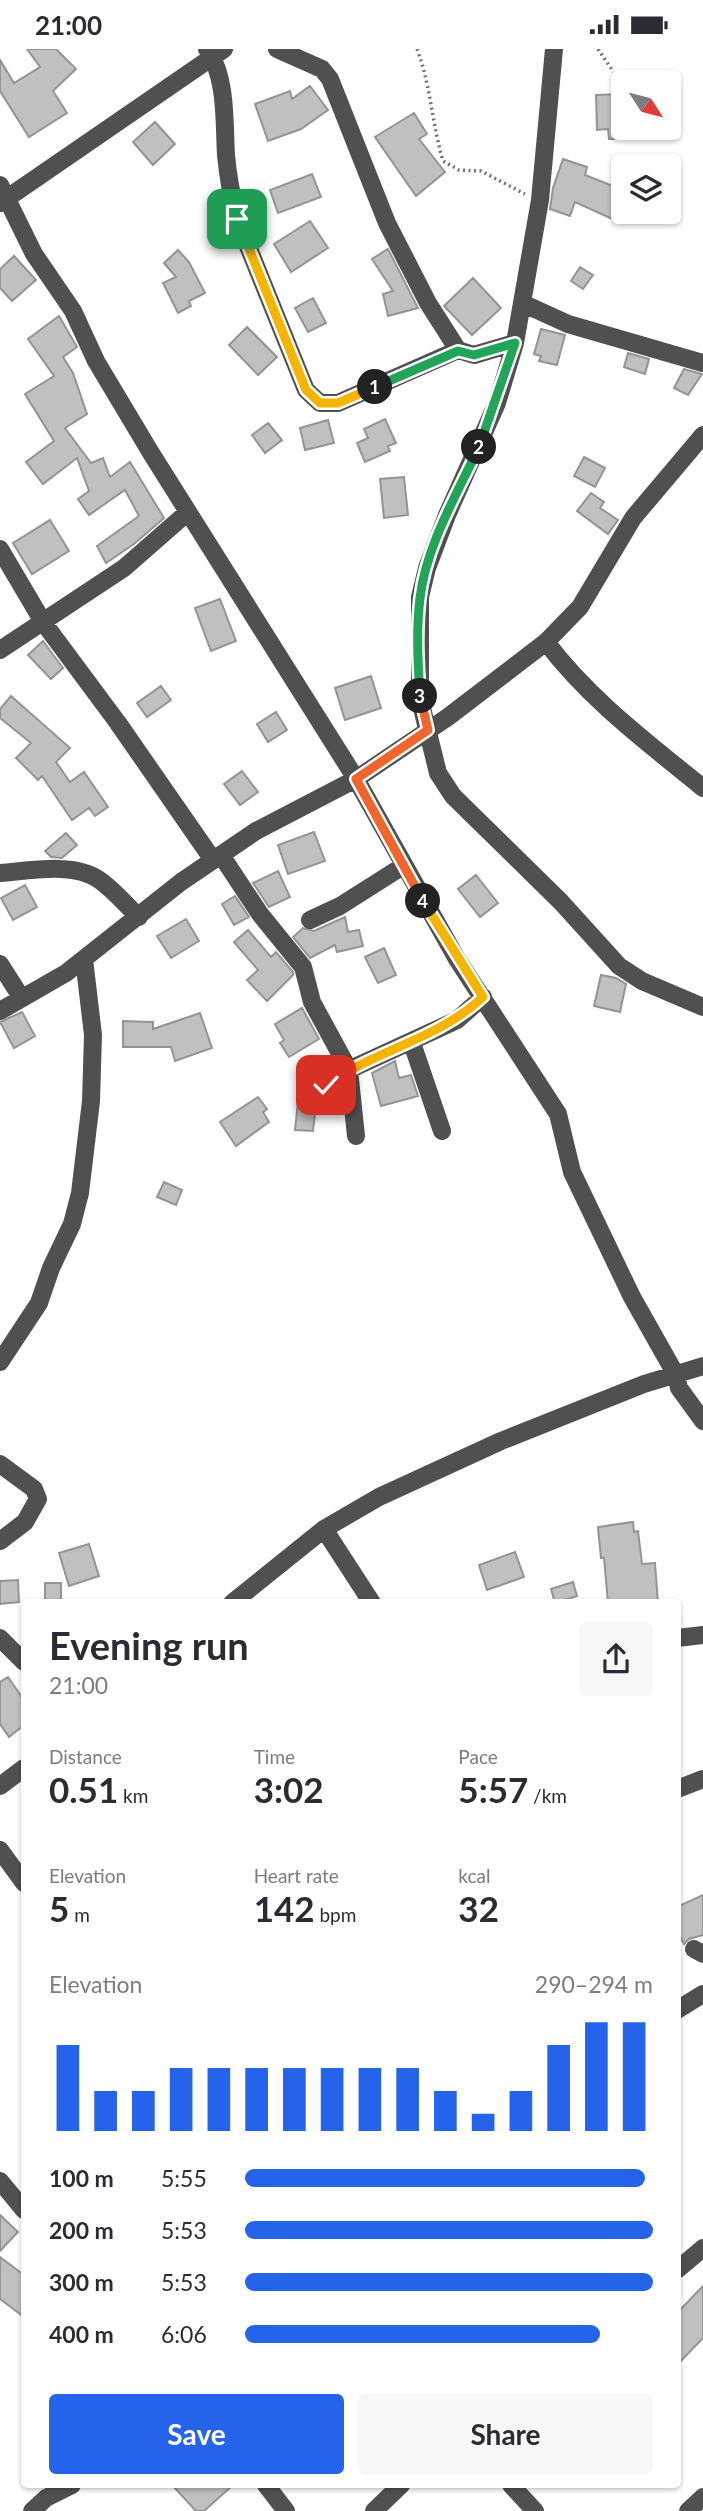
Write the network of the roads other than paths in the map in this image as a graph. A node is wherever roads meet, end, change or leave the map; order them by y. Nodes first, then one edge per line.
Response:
1 (276, 49) edge
2 (554, 49) edge
3 (215, 52) edge
4 (2, 195) edge
5 (523, 303) junction
6 (515, 343) junction
7 (458, 351) junction
8 (703, 363) edge
9 (703, 435) edge
10 (188, 512) junction
11 (0, 549) edge
12 (43, 622) junction
13 (546, 642) junction
14 (0, 650) edge
15 (428, 730) junction
16 (356, 779) junction
17 (703, 788) edge
18 (217, 857) junction
19 (403, 866) junction
20 (0, 873) edge
21 (139, 917) junction
22 (310, 920) dead end
23 (85, 958) junction
24 (0, 964) edge
25 (21, 997) junction
26 (483, 997) junction
27 (703, 1007) edge
28 (0, 1011) edge
29 (412, 1043) junction
30 (349, 1070) junction
31 (317, 1095) dead end
32 (442, 1131) dead end
33 (356, 1136) dead end
34 (0, 1362) edge
35 (703, 1366) edge
36 (676, 1375) junction
37 (703, 1421) edge
38 (0, 1464) edge
39 (324, 1529) junction
40 (0, 1541) edge
41 (237, 1599) edge
42 (369, 1599) edge
43 (703, 1635) edge
44 (0, 1638) edge
45 (681, 1638) edge
46 (21, 1659) edge
47 (21, 1770) edge
48 (703, 1779) edge
49 (0, 1786) edge
50 (681, 1787) edge
51 (0, 1850) edge
52 (21, 1879) edge
53 (703, 1994) edge
54 (681, 2002) edge
55 (0, 2181) edge
56 (21, 2206) edge
57 (703, 2248) edge
58 (681, 2267) edge
59 (66, 2488) edge
60 (268, 2488) edge
61 (398, 2488) edge
62 (514, 2488) edge
63 (703, 2497) edge
64 (32, 2511) edge
65 (286, 2511) edge
66 (374, 2511) edge
67 (535, 2511) edge
68 (688, 2511) edge

1 - 7 street
2 - 5 street
3 - 4 street
3 - 7 street
4 - 10 street
5 - 6 street
5 - 8 street
6 - 7 street
6 - 15 street
9 - 13 street
10 - 12 street
10 - 16 street
11 - 12 street
12 - 14 street
12 - 18 street
13 - 15 street
13 - 17 street
15 - 16 street
15 - 27 street
16 - 18 street
16 - 19 street
18 - 21 street
18 - 30 street
19 - 22 street
19 - 26 street
20 - 21 street
21 - 23 street
23 - 25 street
23 - 34 street
24 - 25 street
25 - 28 street
26 - 29 street
26 - 36 street
29 - 30 street
29 - 32 street
30 - 31 street
30 - 33 street
35 - 36 street
36 - 37 street
36 - 39 street
38 - 40 street
39 - 41 street
39 - 42 street
43 - 45 street
44 - 46 street
47 - 49 street
48 - 50 street
51 - 52 street
53 - 54 street
55 - 56 street
57 - 58 street
59 - 64 street
60 - 65 street
61 - 66 street
62 - 67 street
63 - 68 street

